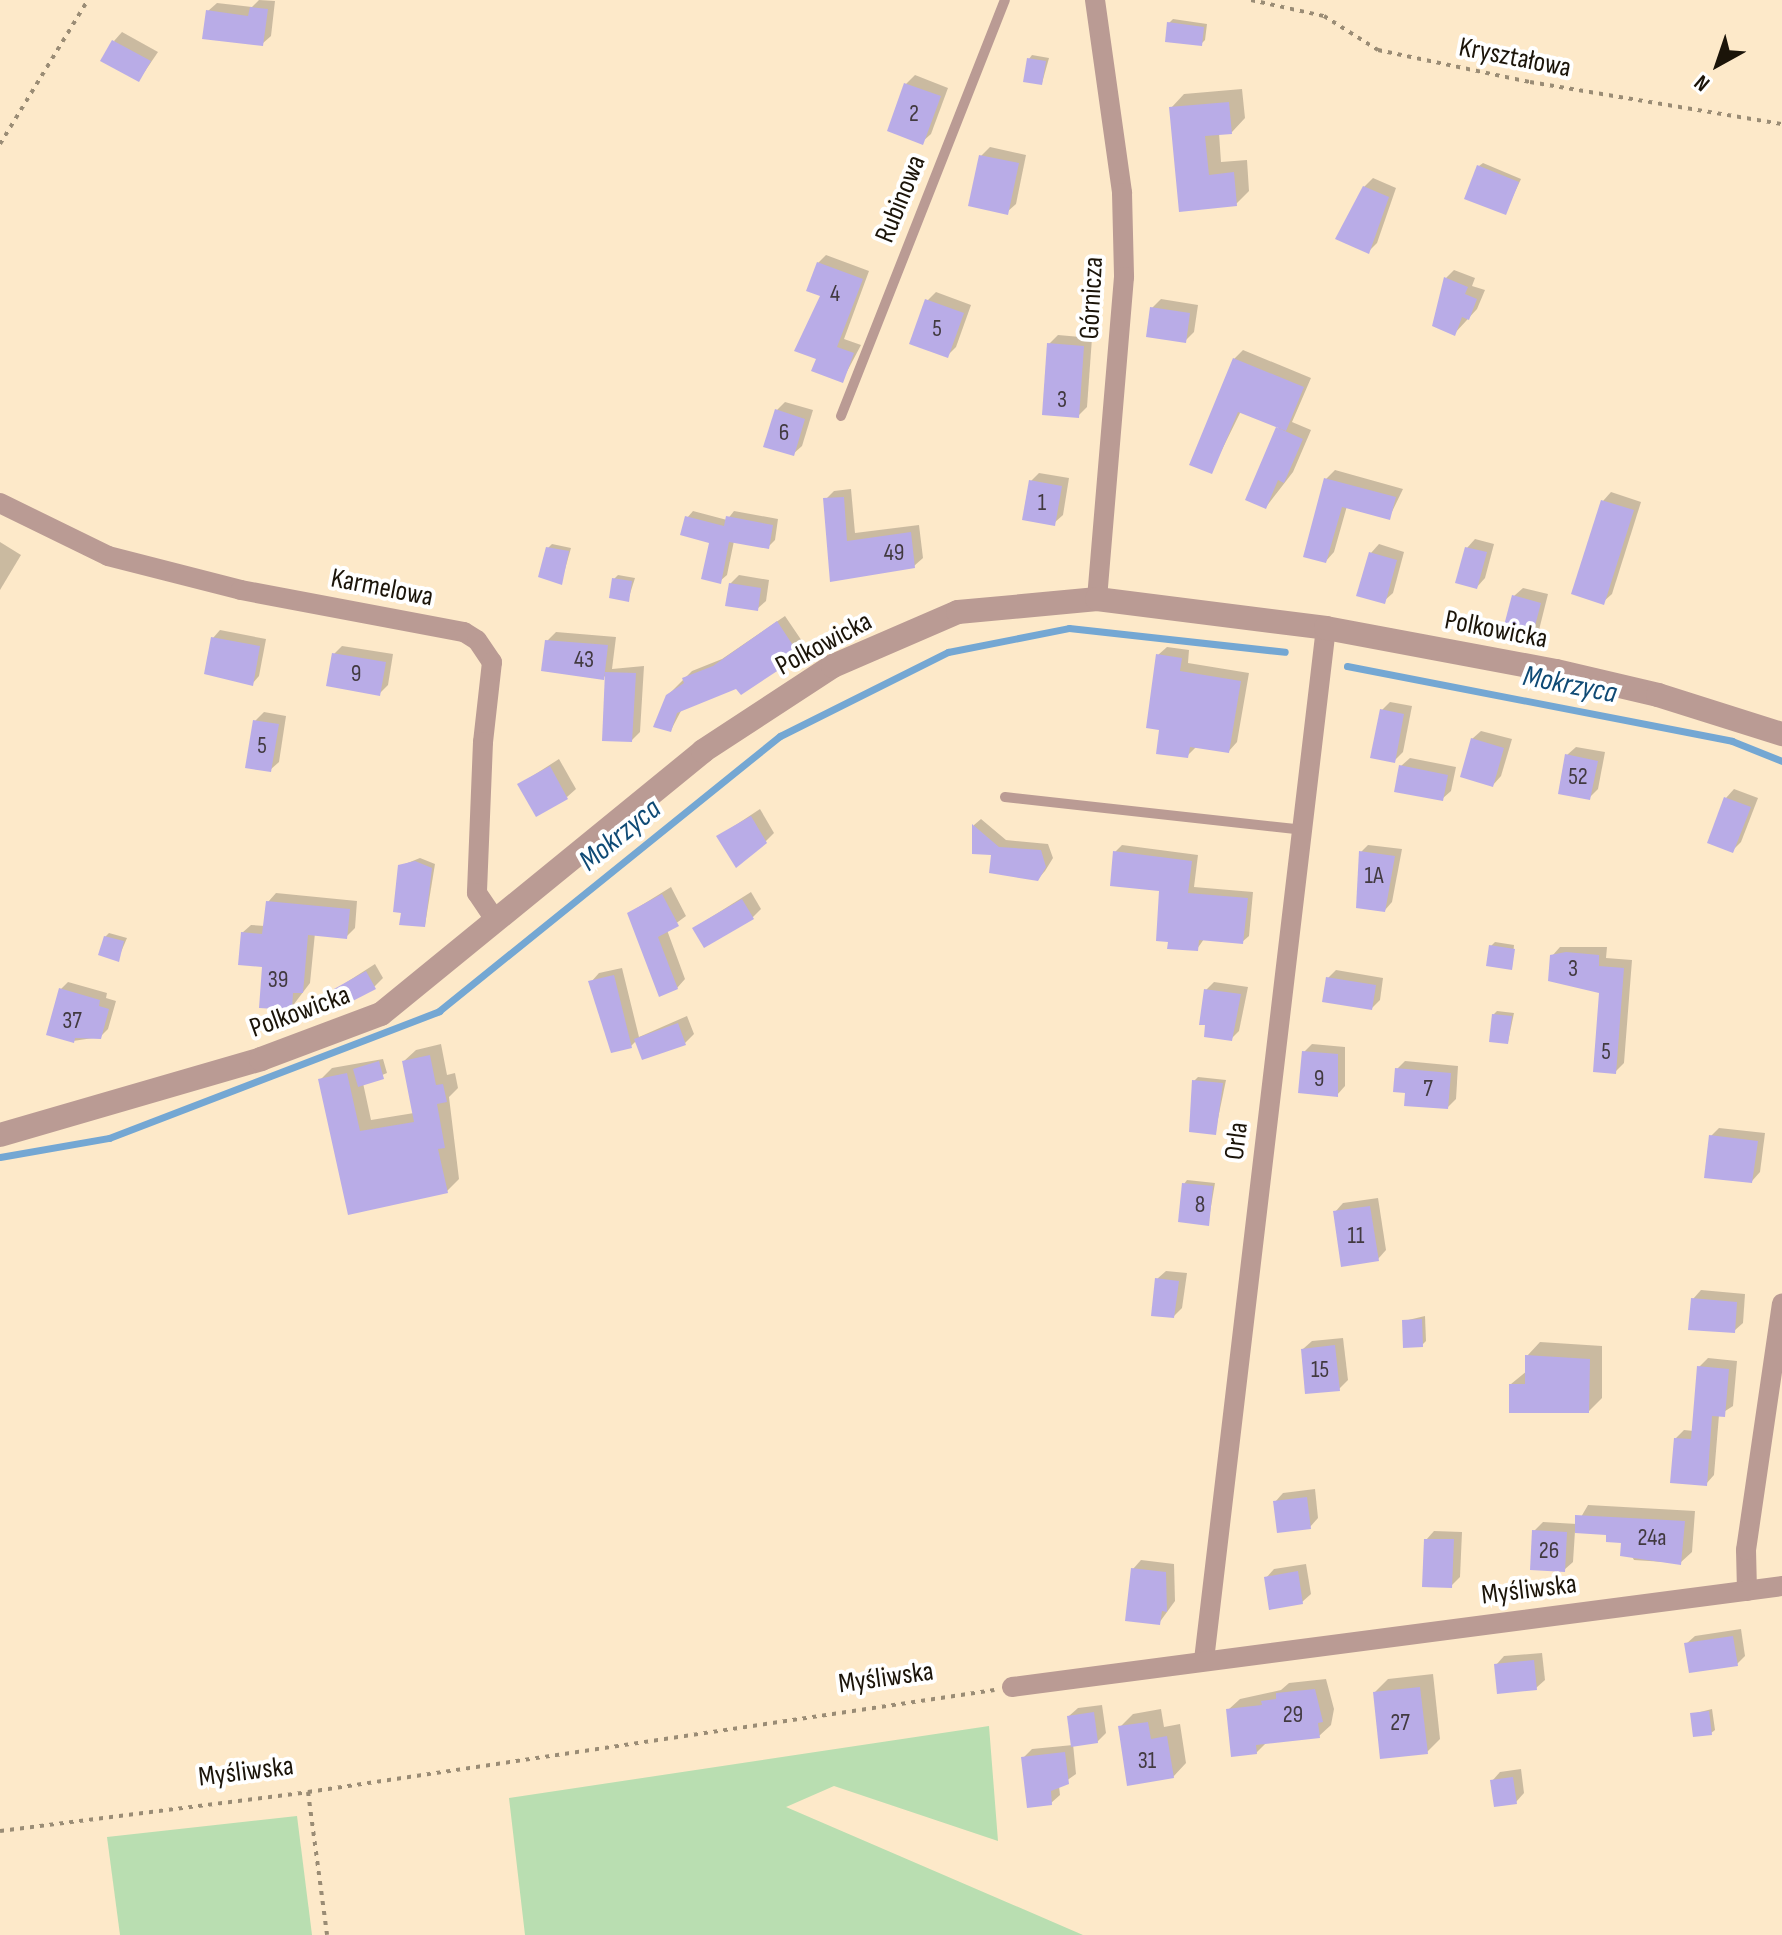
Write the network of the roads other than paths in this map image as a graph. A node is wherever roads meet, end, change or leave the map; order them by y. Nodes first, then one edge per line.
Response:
1 (1005, 0) edge
2 (1095, 0) edge
3 (841, 416) dead end
4 (0, 503) edge
5 (1097, 599) junction
6 (1326, 628) junction
7 (1782, 734) edge
8 (1005, 797) dead end
9 (1302, 830) junction
10 (496, 921) junction
11 (0, 1135) edge
12 (1782, 1304) edge
13 (1782, 1586) edge
14 (1747, 1591) junction
15 (1204, 1660) junction
16 (1012, 1687) road end

1 - 3 lane, Rubinowa
2 - 5 street, Górnicza
4 - 10 street, Karmelowa
5 - 6 street, Polkowicka
5 - 10 street, Polkowicka
6 - 7 street, Polkowicka
6 - 9 street, Orla
8 - 9 lane
9 - 15 street, Orla
10 - 11 street, Polkowicka
12 - 14 street
13 - 14 street, Myśliwska
14 - 15 street, Myśliwska
15 - 16 street, Myśliwska

